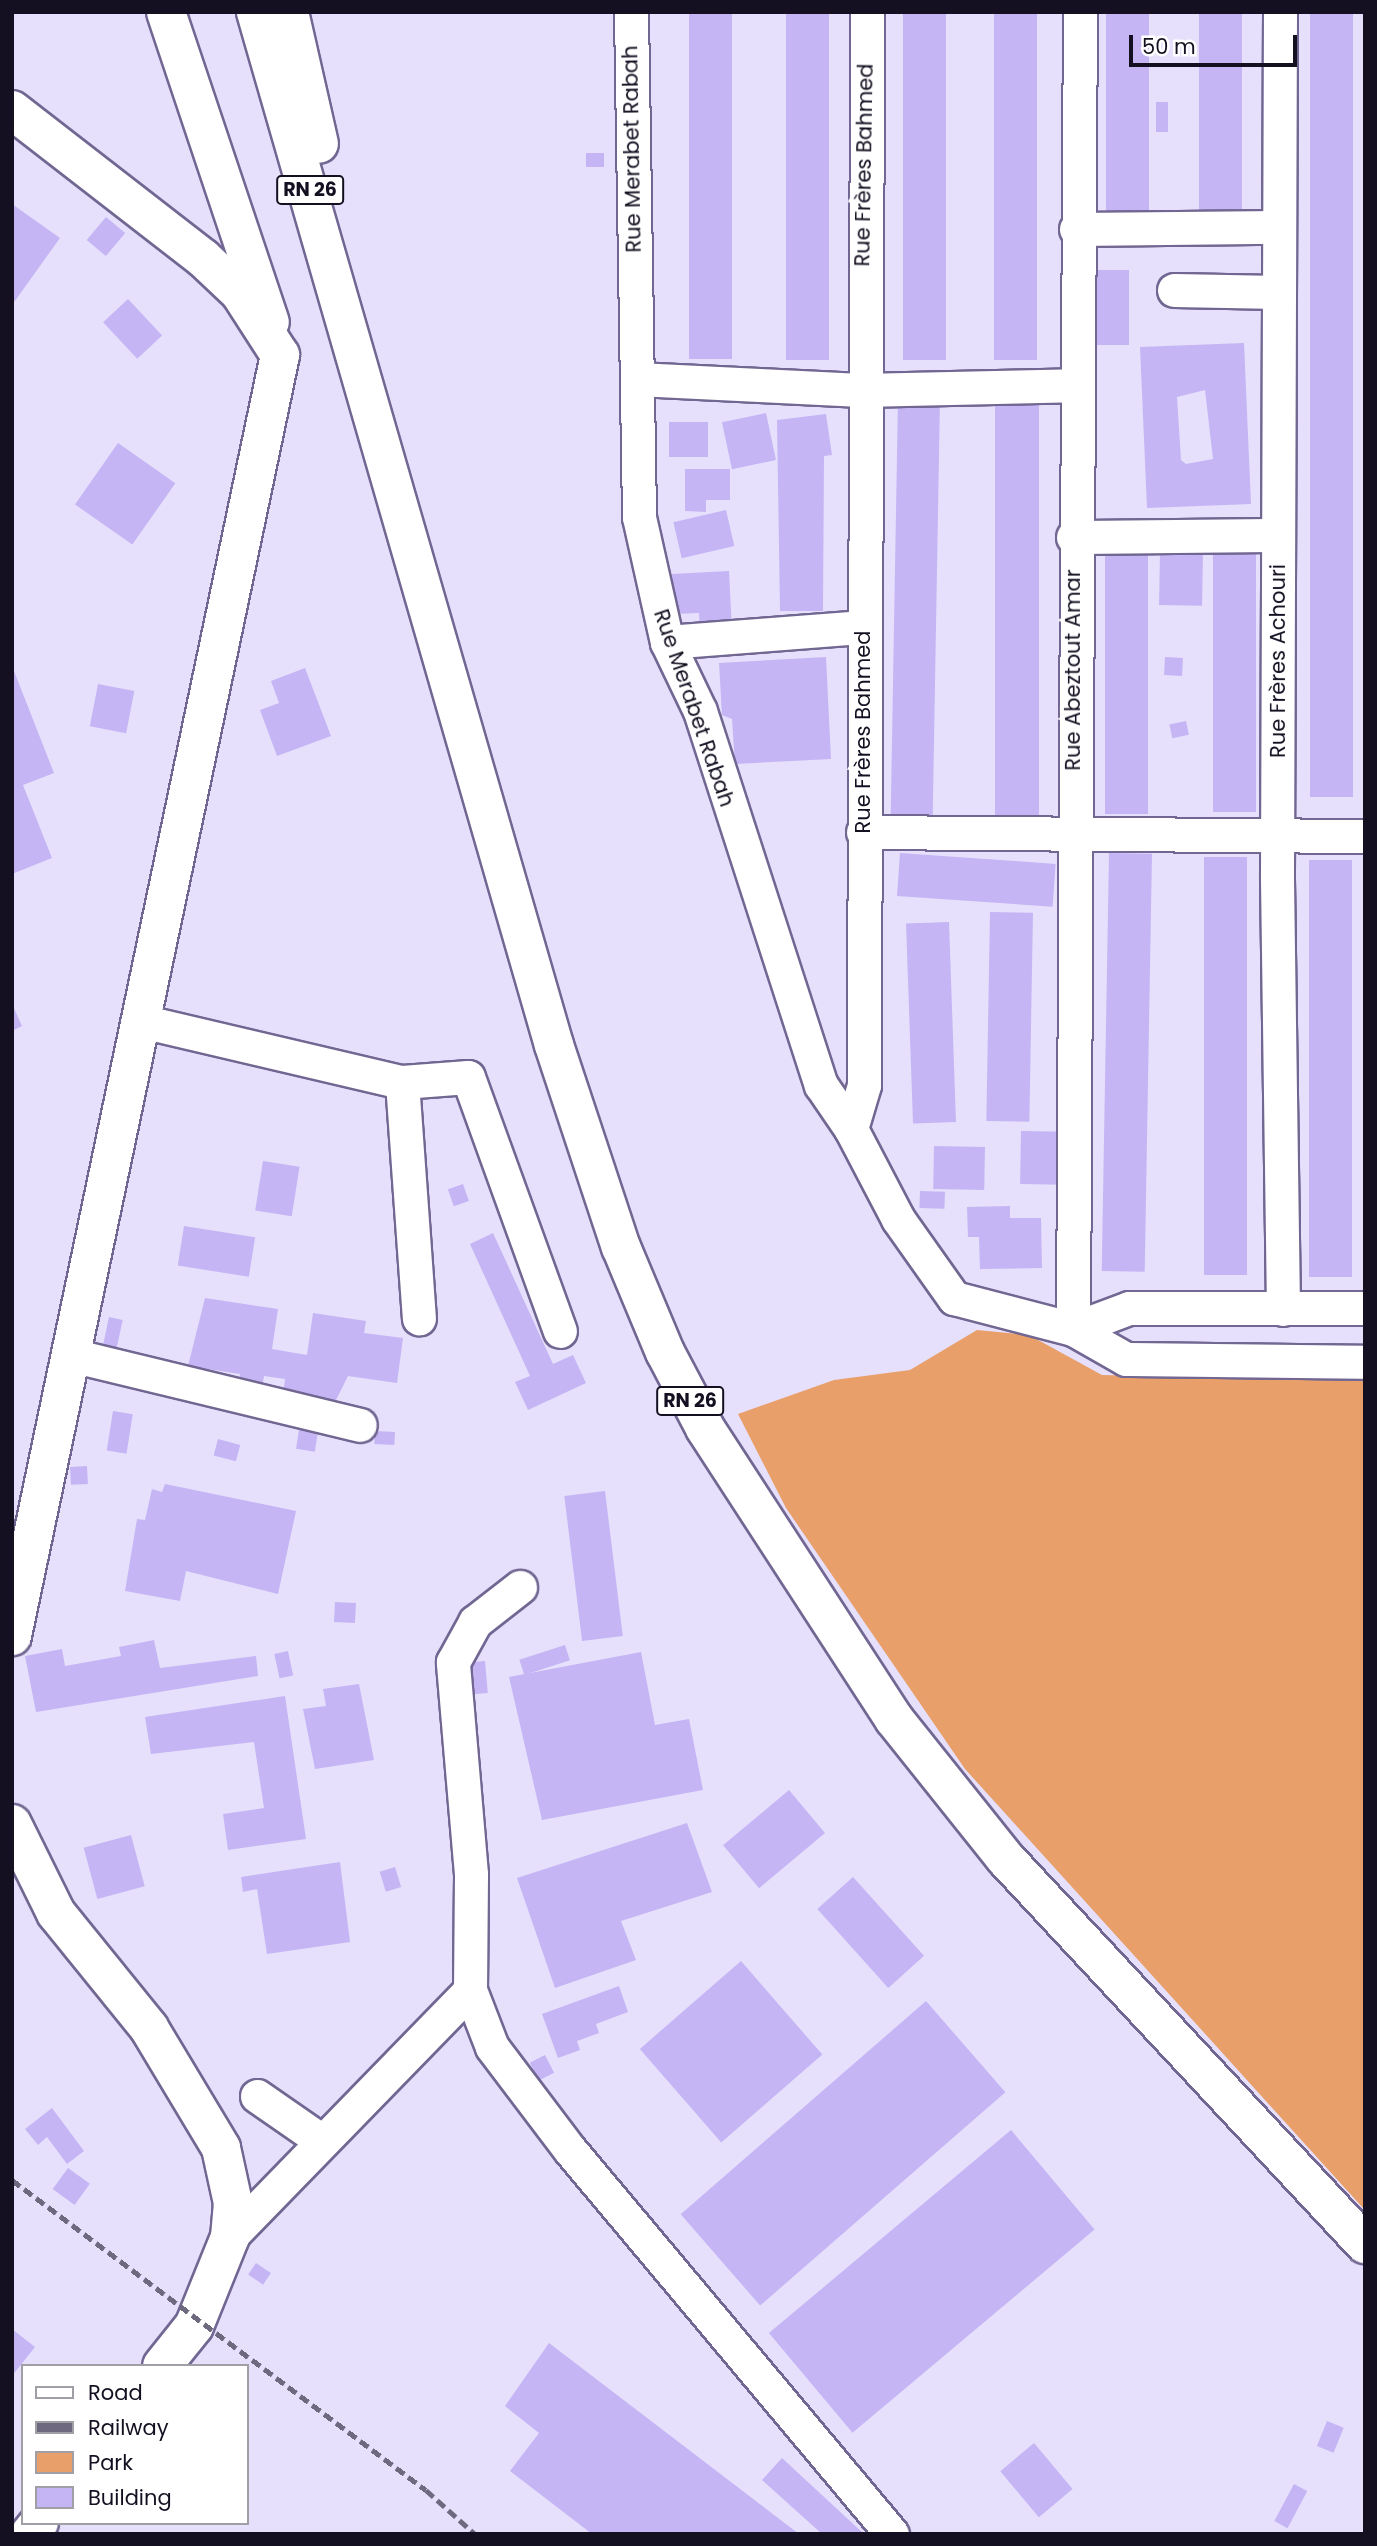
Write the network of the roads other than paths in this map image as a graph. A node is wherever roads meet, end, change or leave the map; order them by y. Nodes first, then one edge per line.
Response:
1 (166, 12) edge
2 (256, 12) edge
3 (289, 12) edge
4 (631, 12) edge
5 (867, 12) edge
6 (1080, 12) edge
7 (1280, 12) edge
8 (12, 110) edge
9 (1279, 227) junction
10 (1076, 229) junction
11 (1174, 290) dead end
12 (1279, 292) junction
13 (275, 338) junction
14 (363, 369) junction
15 (637, 379) junction
16 (1074, 385) junction
17 (861, 390) junction
18 (1278, 535) junction
19 (1073, 537) junction
20 (863, 627) junction
21 (667, 642) junction
22 (863, 832) junction
23 (1073, 834) junction
24 (1278, 835) junction
25 (1365, 836) edge
26 (141, 1021) junction
27 (402, 1082) junction
28 (851, 1129) junction
29 (1365, 1308) edge
30 (1197, 1309) junction
31 (1283, 1309) junction
32 (419, 1318) dead end
33 (1073, 1329) junction
34 (559, 1331) dead end
35 (71, 1355) junction
36 (1211, 1360) junction
37 (1365, 1362) edge
38 (360, 1425) dead end
39 (520, 1587) dead end
40 (12, 1636) edge
41 (12, 1824) edge
42 (470, 1990) junction
43 (257, 2096) dead end
44 (322, 2141) junction
45 (230, 2237) junction
46 (1365, 2244) edge
47 (164, 2364) edge
48 (892, 2534) edge

1 - 13 main road
2 - 14 main road, RN 26
3 - 14 main road, RN 26
4 - 15 street, Rue Merabet Rabah
5 - 17 street, Rue Frères Bahmed
6 - 10 street, Rue Abeztout Amar
7 - 9 street, Rue Frères Achouri
8 - 13 main road
9 - 10 street
9 - 12 street, Rue Frères Achouri
10 - 16 street, Rue Abeztout Amar
11 - 12 street
12 - 18 street, Rue Frères Achouri
13 - 26 main road
14 - 46 main road, RN 26
15 - 17 street
15 - 21 street, Rue Merabet Rabah
16 - 17 street
16 - 19 street, Rue Abeztout Amar
17 - 20 street, Rue Frères Bahmed
18 - 19 street
18 - 24 street, Rue Frères Achouri
19 - 23 street, Rue Abeztout Amar
20 - 21 street
20 - 22 street, Rue Frères Bahmed
21 - 28 street, Rue Merabet Rabah
22 - 23 street
22 - 28 street, Rue Frères Bahmed
23 - 24 street
23 - 33 street, Rue Abeztout Amar
24 - 25 street
24 - 31 street, Rue Frères Achouri
26 - 27 street
26 - 35 main road
27 - 32 street
27 - 34 street
28 - 33 street
29 - 31 street
30 - 31 street
30 - 33 street
30 - 36 street
33 - 36 street
35 - 38 street
35 - 40 main road
36 - 37 street
39 - 42 street
41 - 45 main road
42 - 44 street
42 - 48 street
43 - 44 street
44 - 45 street
45 - 47 main road

